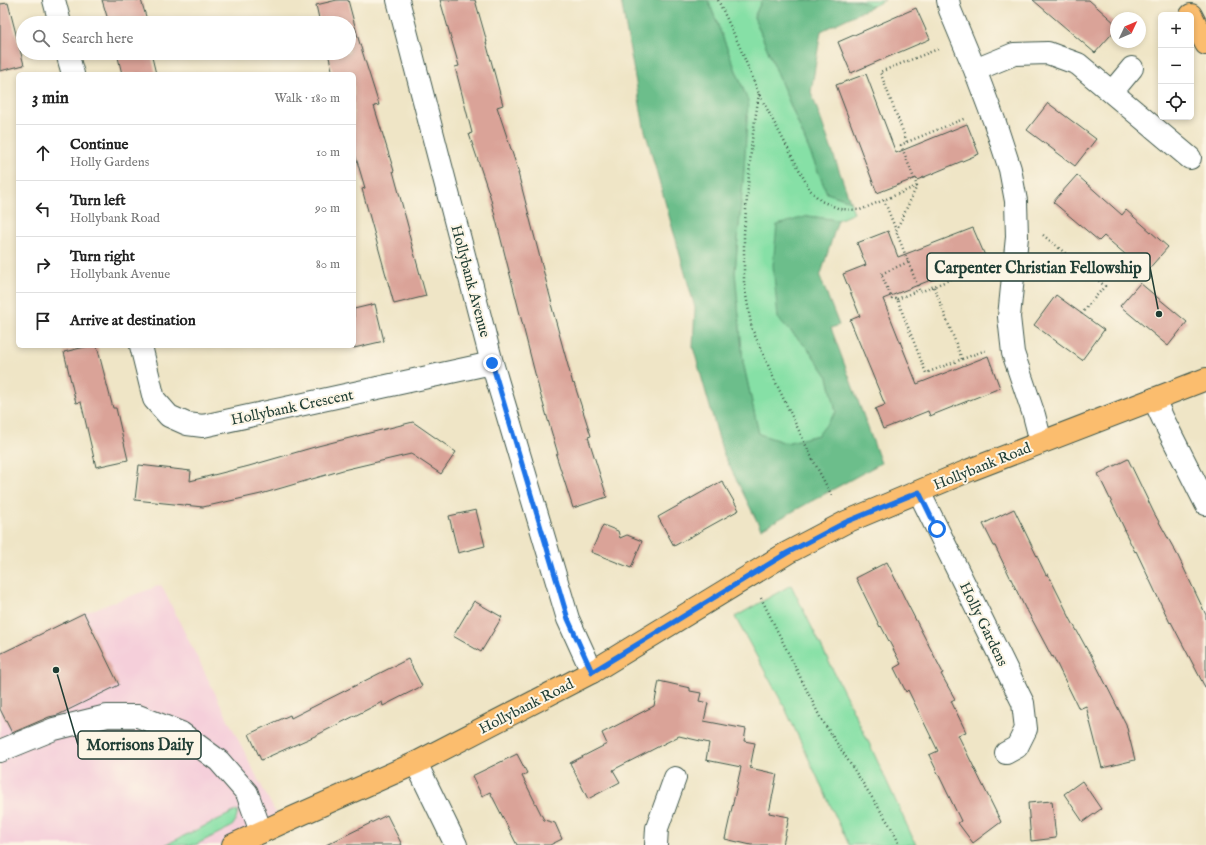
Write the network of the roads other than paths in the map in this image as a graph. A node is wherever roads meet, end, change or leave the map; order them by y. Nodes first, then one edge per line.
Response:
1 (54, 0) edge
2 (398, 0) edge
3 (948, 0) edge
4 (1183, 0) edge
5 (1189, 12) edge
6 (58, 16) edge
7 (1194, 21) edge
8 (1206, 44) edge
9 (69, 60) edge
10 (1132, 68) dead end
11 (975, 70) junction
12 (72, 72) edge
13 (1112, 92) junction
14 (1190, 158) dead end
15 (141, 348) edge
16 (492, 363) junction
17 (1206, 379) edge
18 (1154, 398) junction
19 (1040, 442) junction
20 (919, 492) junction
21 (1206, 504) edge
22 (592, 672) junction
23 (0, 751) edge
24 (1006, 753) dead end
25 (416, 763) junction
26 (675, 778) dead end
27 (261, 832) junction
28 (233, 845) edge
29 (456, 845) edge
30 (656, 845) edge

1 - 6 street
2 - 16 street, Hollybank Avenue
3 - 11 street
4 - 5 main road
7 - 8 main road
9 - 12 street
10 - 13 street
11 - 13 street
11 - 19 street
13 - 14 street
15 - 16 street, Hollybank Crescent
16 - 22 street, Hollybank Avenue
17 - 18 main road, Hollybank Road
18 - 19 main road, Hollybank Road
18 - 21 street
19 - 20 main road, Hollybank Road
20 - 22 main road, Hollybank Road
20 - 24 street, Holly Gardens
22 - 25 main road, Hollybank Road
23 - 27 street
25 - 27 main road, Hollybank Road
25 - 29 street
26 - 30 street
27 - 28 main road, Hollybank Road

